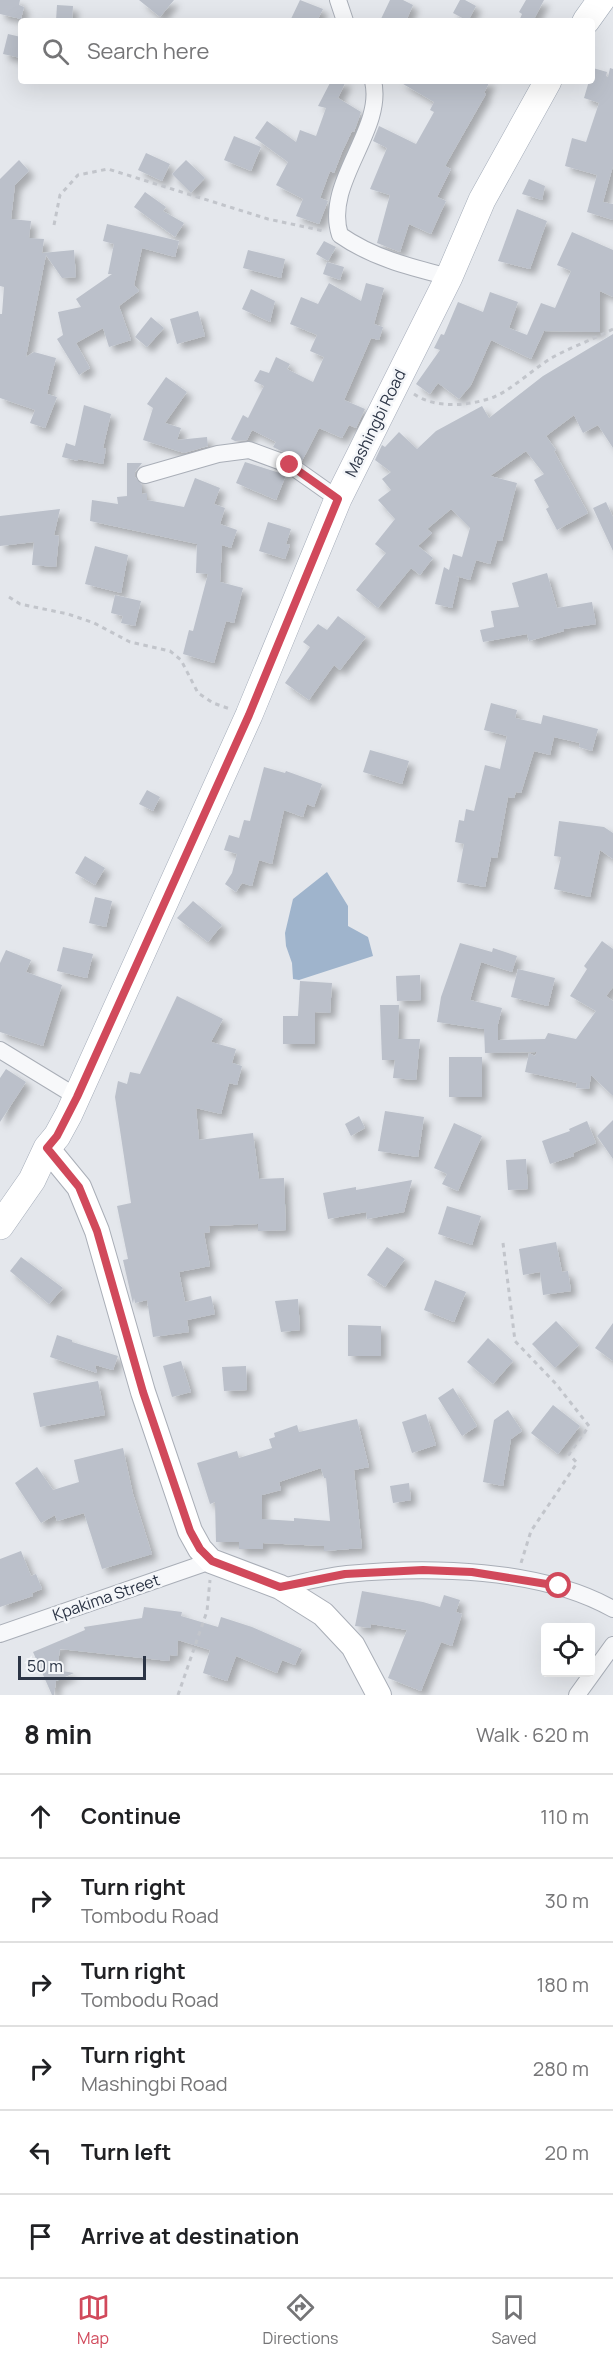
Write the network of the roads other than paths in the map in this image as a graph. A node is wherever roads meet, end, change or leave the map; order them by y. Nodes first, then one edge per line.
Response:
1 (338, 0) edge
2 (601, 0) edge
3 (344, 18) edge
4 (588, 18) edge
5 (373, 84) edge
6 (546, 84) edge
7 (449, 277) junction
8 (145, 476) dead end
9 (338, 499) junction
10 (0, 1050) edge
11 (77, 1097) junction
12 (47, 1148) junction
13 (0, 1226) edge
14 (212, 1561) junction
15 (280, 1587) junction
16 (613, 1609) edge
17 (0, 1635) edge
18 (613, 1645) edge
19 (379, 1695) edge
20 (577, 1695) edge

1 - 3 street
2 - 4 main road
5 - 7 street
6 - 7 main road, Mashingbi Road
7 - 9 main road, Mashingbi Road
8 - 9 street
9 - 11 main road, Mashingbi Road
10 - 11 street
11 - 12 main road, Mashingbi Road
12 - 13 main road, Mashingbi Road
12 - 14 main road
14 - 15 main road
14 - 17 street, Kpakima Street
15 - 16 street
15 - 19 main road
18 - 20 street

